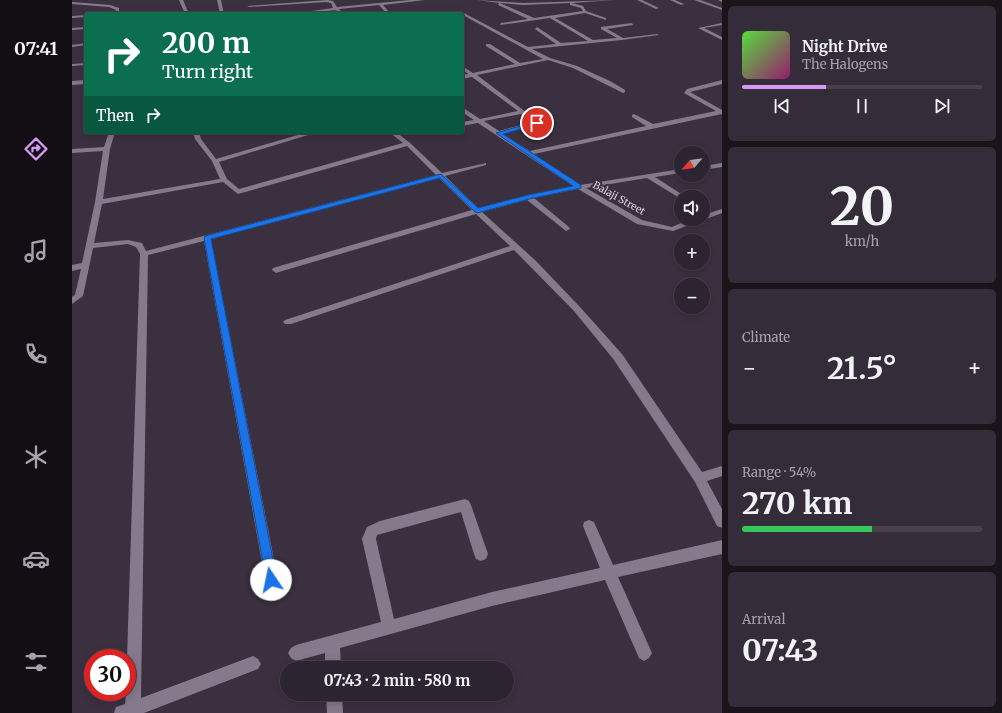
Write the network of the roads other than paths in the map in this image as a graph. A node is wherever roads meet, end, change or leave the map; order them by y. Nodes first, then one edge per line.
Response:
1 (181, 0) edge
2 (218, 0) edge
3 (249, 0) edge
4 (423, 0) edge
5 (479, 0) edge
6 (613, 0) edge
7 (639, 0) edge
8 (672, 0) edge
9 (696, 0) edge
10 (501, 1) edge
11 (563, 1) junction
12 (573, 1) edge
13 (370, 2) edge
14 (493, 2) junction
15 (72, 3) edge
16 (380, 4) junction
17 (682, 4) dead end
18 (249, 6) junction
19 (657, 8) dead end
20 (336, 9) junction
21 (722, 9) edge
22 (117, 12) edge
23 (186, 12) edge
24 (221, 12) edge
25 (249, 12) edge
26 (313, 12) edge
27 (340, 12) edge
28 (387, 12) edge
29 (585, 12) junction
30 (464, 15) edge
31 (84, 16) edge
32 (72, 17) edge
33 (551, 17) junction
34 (532, 20) junction
35 (605, 20) dead end
36 (501, 24) dead end
37 (632, 24) dead end
38 (722, 24) edge
39 (84, 28) edge
40 (537, 28) dead end
41 (72, 29) edge
42 (657, 35) dead end
43 (622, 39) junction
44 (722, 39) edge
45 (593, 42) junction
46 (84, 44) edge
47 (488, 45) dead end
48 (560, 45) junction
49 (72, 46) edge
50 (527, 48) junction
51 (548, 60) junction
52 (84, 64) edge
53 (72, 65) edge
54 (518, 65) junction
55 (464, 69) edge
56 (472, 75) junction
57 (464, 77) edge
58 (84, 82) edge
59 (722, 82) edge
60 (72, 83) edge
61 (623, 91) dead end
62 (464, 110) edge
63 (522, 112) junction
64 (722, 112) edge
65 (634, 116) dead end
66 (479, 120) junction
67 (464, 124) edge
68 (651, 126) junction
69 (499, 133) junction
70 (111, 134) edge
71 (197, 134) edge
72 (308, 134) edge
73 (395, 134) edge
74 (408, 144) junction
75 (107, 149) junction
76 (72, 151) edge
77 (530, 153) junction
78 (214, 161) junction
79 (484, 164) dead end
80 (722, 165) edge
81 (710, 167) edge
82 (674, 172) edge
83 (441, 176) junction
84 (648, 176) junction
85 (224, 180) junction
86 (578, 187) junction
87 (674, 192) edge
88 (528, 197) junction
89 (99, 202) junction
90 (477, 211) junction
91 (722, 211) edge
92 (710, 213) edge
93 (680, 226) edge
94 (566, 228) dead end
95 (207, 238) junction
96 (89, 246) junction
97 (515, 247) junction
98 (144, 254) junction
99 (86, 265) junction
100 (72, 268) edge
101 (276, 270) dead end
102 (72, 301) edge
103 (288, 322) dead end
104 (722, 471) edge
105 (699, 478) junction
106 (722, 522) edge
107 (589, 526) dead end
108 (722, 547) edge
109 (481, 554) dead end
110 (608, 573) junction
111 (271, 580) dead end
112 (389, 627) junction
113 (332, 643) junction
114 (296, 653) dead end
115 (644, 653) dead end
116 (333, 661) edge
117 (253, 664) dead end
118 (334, 701) edge
119 (129, 712) edge
120 (335, 713) edge

1 - 23 street
2 - 24 street
3 - 18 street
4 - 16 street
5 - 14 street
6 - 12 street
7 - 19 street
8 - 17 street
9 - 21 street
10 - 11 street
10 - 14 street
11 - 12 street
11 - 29 street
13 - 16 street
13 - 20 street
14 - 34 street
15 - 22 street
16 - 28 street
18 - 20 street
18 - 25 street
20 - 26 street
20 - 27 street
29 - 33 street
29 - 35 street
30 - 50 street
31 - 32 street
33 - 34 street
33 - 45 street
34 - 36 street
37 - 43 street
38 - 44 street
39 - 41 street
40 - 48 street
42 - 43 street
43 - 45 street
45 - 48 street
46 - 49 street
47 - 54 street
48 - 50 street
50 - 51 street
51 - 54 street
51 - 61 street
52 - 53 street
54 - 56 street
55 - 56 street
56 - 57 street
56 - 63 street
58 - 60 street
59 - 64 street
62 - 66 street, Balaji Street
63 - 66 street
63 - 69 street
64 - 68 street
65 - 68 street
66 - 67 street
66 - 69 street, Balaji Street
68 - 77 street
69 - 77 street, Balaji Street
70 - 75 street
71 - 78 street
72 - 78 street
73 - 74 street
74 - 83 street
74 - 85 street
75 - 76 street
75 - 89 street
77 - 86 street, Balaji Street
78 - 85 street
79 - 83 street
80 - 81 street
82 - 84 street
83 - 90 street
83 - 95 street
84 - 86 street
84 - 87 street
85 - 89 street
86 - 88 street
86 - 93 street, Balaji Street
88 - 90 street
88 - 94 street
89 - 96 street
90 - 97 street
90 - 101 street
91 - 92 street
95 - 98 street
95 - 111 street
96 - 98 street
96 - 99 street
97 - 103 street
97 - 105 street
98 - 119 street
99 - 100 street
99 - 102 street
104 - 105 street
105 - 106 street
107 - 110 street
108 - 110 street
109 - 112 street
110 - 112 street
110 - 115 street
112 - 113 street
113 - 114 street
113 - 116 street
117 - 119 street
118 - 120 street

